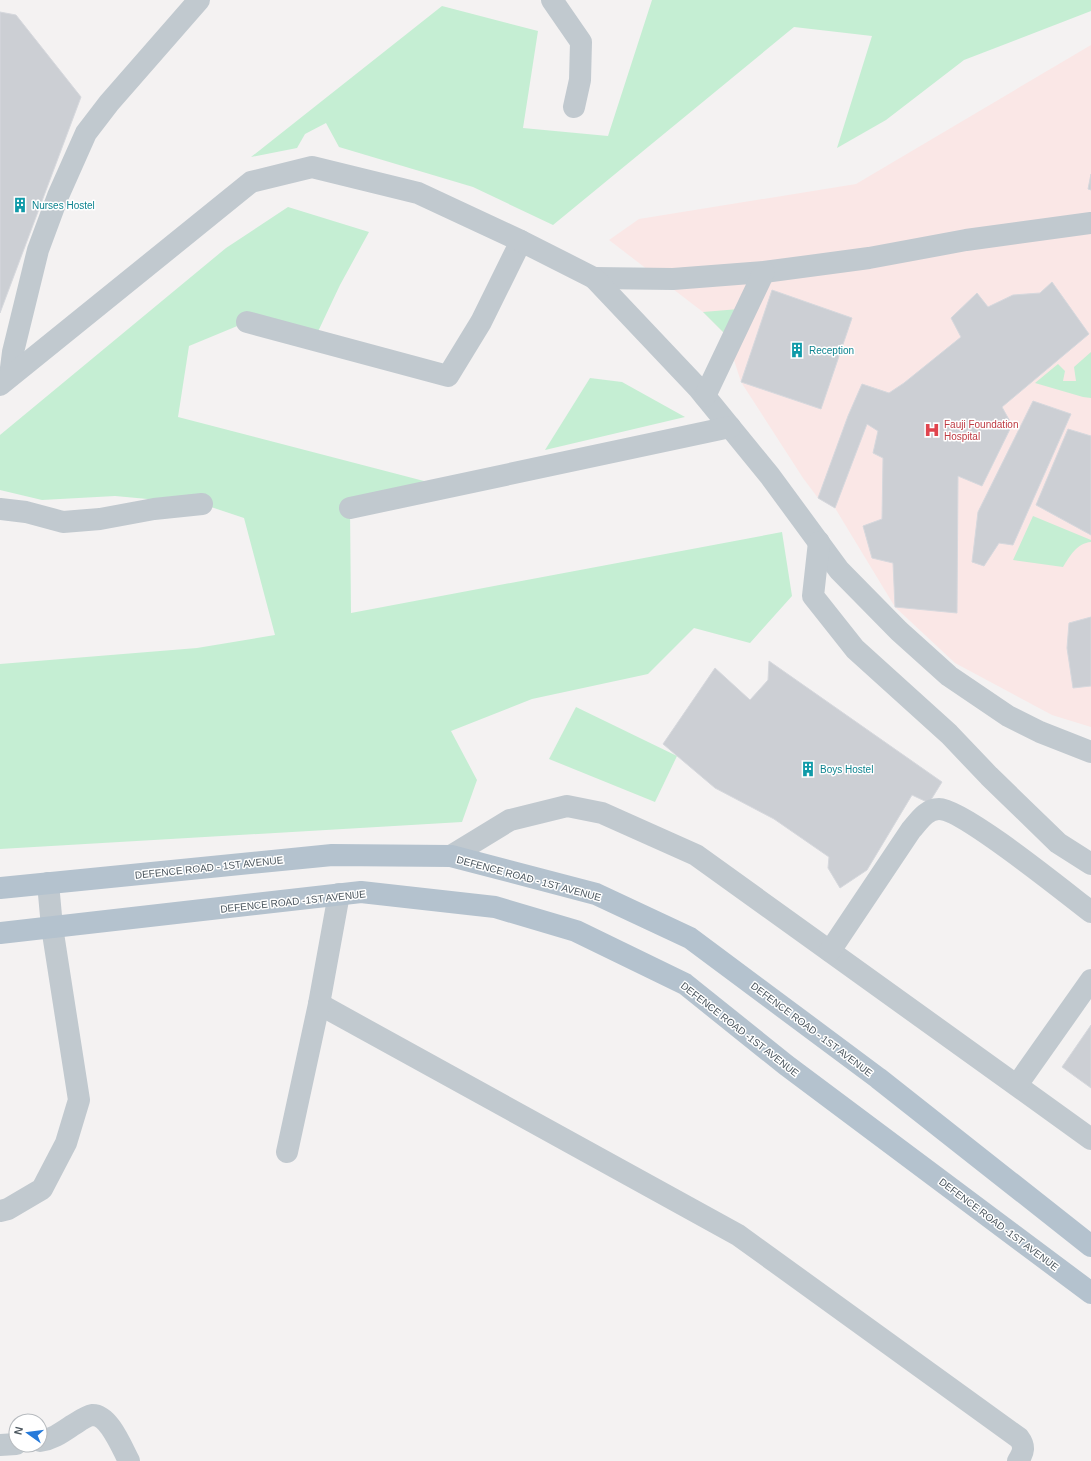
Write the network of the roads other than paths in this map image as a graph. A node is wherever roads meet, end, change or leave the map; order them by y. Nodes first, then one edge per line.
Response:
1 (199, 0) edge
2 (552, 0) edge
3 (574, 107) dead end
4 (1091, 223) edge
5 (520, 241) junction
6 (764, 272) junction
7 (594, 278) junction
8 (247, 322) dead end
9 (5, 381) edge
10 (705, 396) junction
11 (730, 427) junction
12 (202, 504) dead end
13 (350, 508) dead end
14 (0, 509) edge
15 (819, 542) junction
16 (1091, 752) edge
17 (451, 856) junction
18 (1091, 864) edge
19 (48, 883) junction
20 (0, 888) edge
21 (339, 894) junction
22 (1091, 912) edge
23 (52, 928) junction
24 (0, 933) edge
25 (830, 951) junction
26 (1091, 980) edge
27 (319, 1004) junction
28 (1016, 1085) junction
29 (1091, 1139) edge
30 (287, 1152) dead end
31 (0, 1210) edge
32 (1091, 1246) edge
33 (1091, 1293) edge
34 (48, 1440) edge
35 (129, 1461) edge
36 (1018, 1461) edge

1 - 9 street
2 - 3 street
4 - 6 street
5 - 7 street
5 - 8 street
5 - 9 street
6 - 7 street
6 - 10 street
7 - 10 street
10 - 11 street
11 - 13 street
11 - 15 street
12 - 14 street
15 - 16 street
15 - 18 street
17 - 19 main road, DEFENCE ROAD - 1ST AVENUE
17 - 25 street
17 - 32 main road, DEFENCE ROAD - 1ST AVENUE
19 - 20 main road, DEFENCE ROAD - 1ST AVENUE
19 - 23 street
21 - 23 main road, DEFENCE ROAD -1ST AVENUE
21 - 27 street
21 - 33 main road, DEFENCE ROAD -1ST AVENUE
22 - 25 street
23 - 24 main road, DEFENCE ROAD -1ST AVENUE
23 - 31 street
25 - 28 street
26 - 28 street
27 - 30 street
27 - 36 street
28 - 29 street
34 - 35 street

